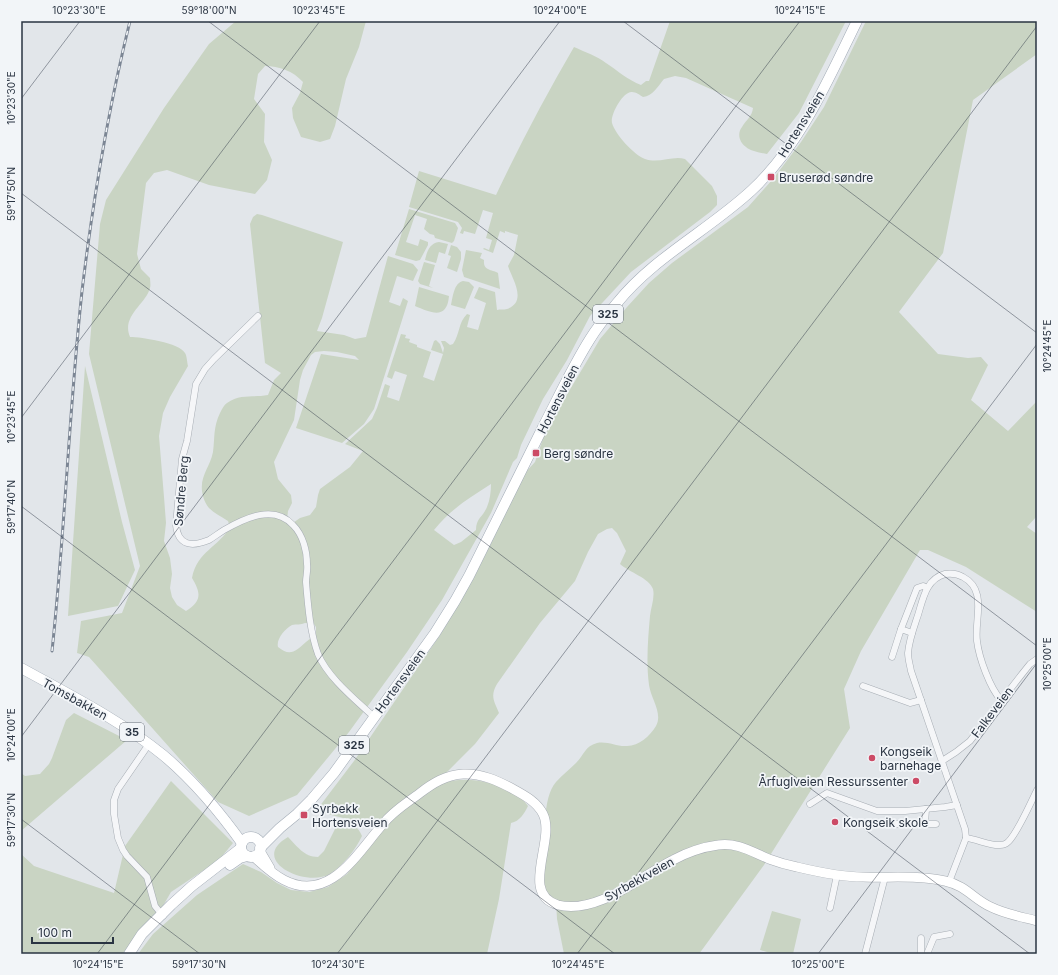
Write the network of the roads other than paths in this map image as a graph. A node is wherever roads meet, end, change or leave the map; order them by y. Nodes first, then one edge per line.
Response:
1 (857, 21) edge
2 (258, 316) dead end
3 (927, 588) junction
4 (901, 629) junction
5 (912, 633) junction
6 (892, 657) dead end
7 (1037, 659) edge
8 (21, 668) edge
9 (863, 686) dead end
10 (921, 700) junction
11 (1001, 700) junction
12 (374, 717) junction
13 (149, 744) junction
14 (942, 761) junction
15 (1037, 790) edge
16 (810, 804) dead end
17 (957, 805) junction
18 (926, 809) junction
19 (894, 824) dead end
20 (924, 824) junction
21 (936, 824) dead end
22 (966, 838) junction
23 (251, 847) junction
24 (838, 875) junction
25 (885, 877) junction
26 (949, 882) junction
27 (830, 908) dead end
28 (162, 915) junction
29 (1037, 921) edge
30 (950, 934) dead end
31 (921, 938) dead end
32 (132, 950) edge
33 (864, 954) edge
34 (921, 954) edge
35 (927, 954) edge

1 - 12 main road, Hortensveien / 325
2 - 12 street, Søndre Berg
3 - 4 street
3 - 5 street
3 - 11 street
4 - 5 street
4 - 6 street
5 - 10 street
7 - 11 street, Falkeveien
8 - 13 main road, Tomsbakken / 35
9 - 10 street
10 - 14 street
11 - 14 street, Falkeveien
12 - 23 main road, Hortensveien / 325
13 - 23 main road, Tomsbakken / 35
13 - 28 street
14 - 17 street
15 - 22 street
16 - 18 street
17 - 18 street
17 - 22 street
18 - 20 street
19 - 20 street
20 - 21 street
22 - 26 street
23 - 24 main road, Syrbekkveien
23 - 28 main road, Hortensveien / 325
24 - 25 main road, Syrbekkveien
24 - 27 street
25 - 26 main road, Syrbekkveien
25 - 33 street
26 - 29 main road, Syrbekkveien
28 - 32 main road, Hortensveien / 325
30 - 35 street
31 - 34 street

